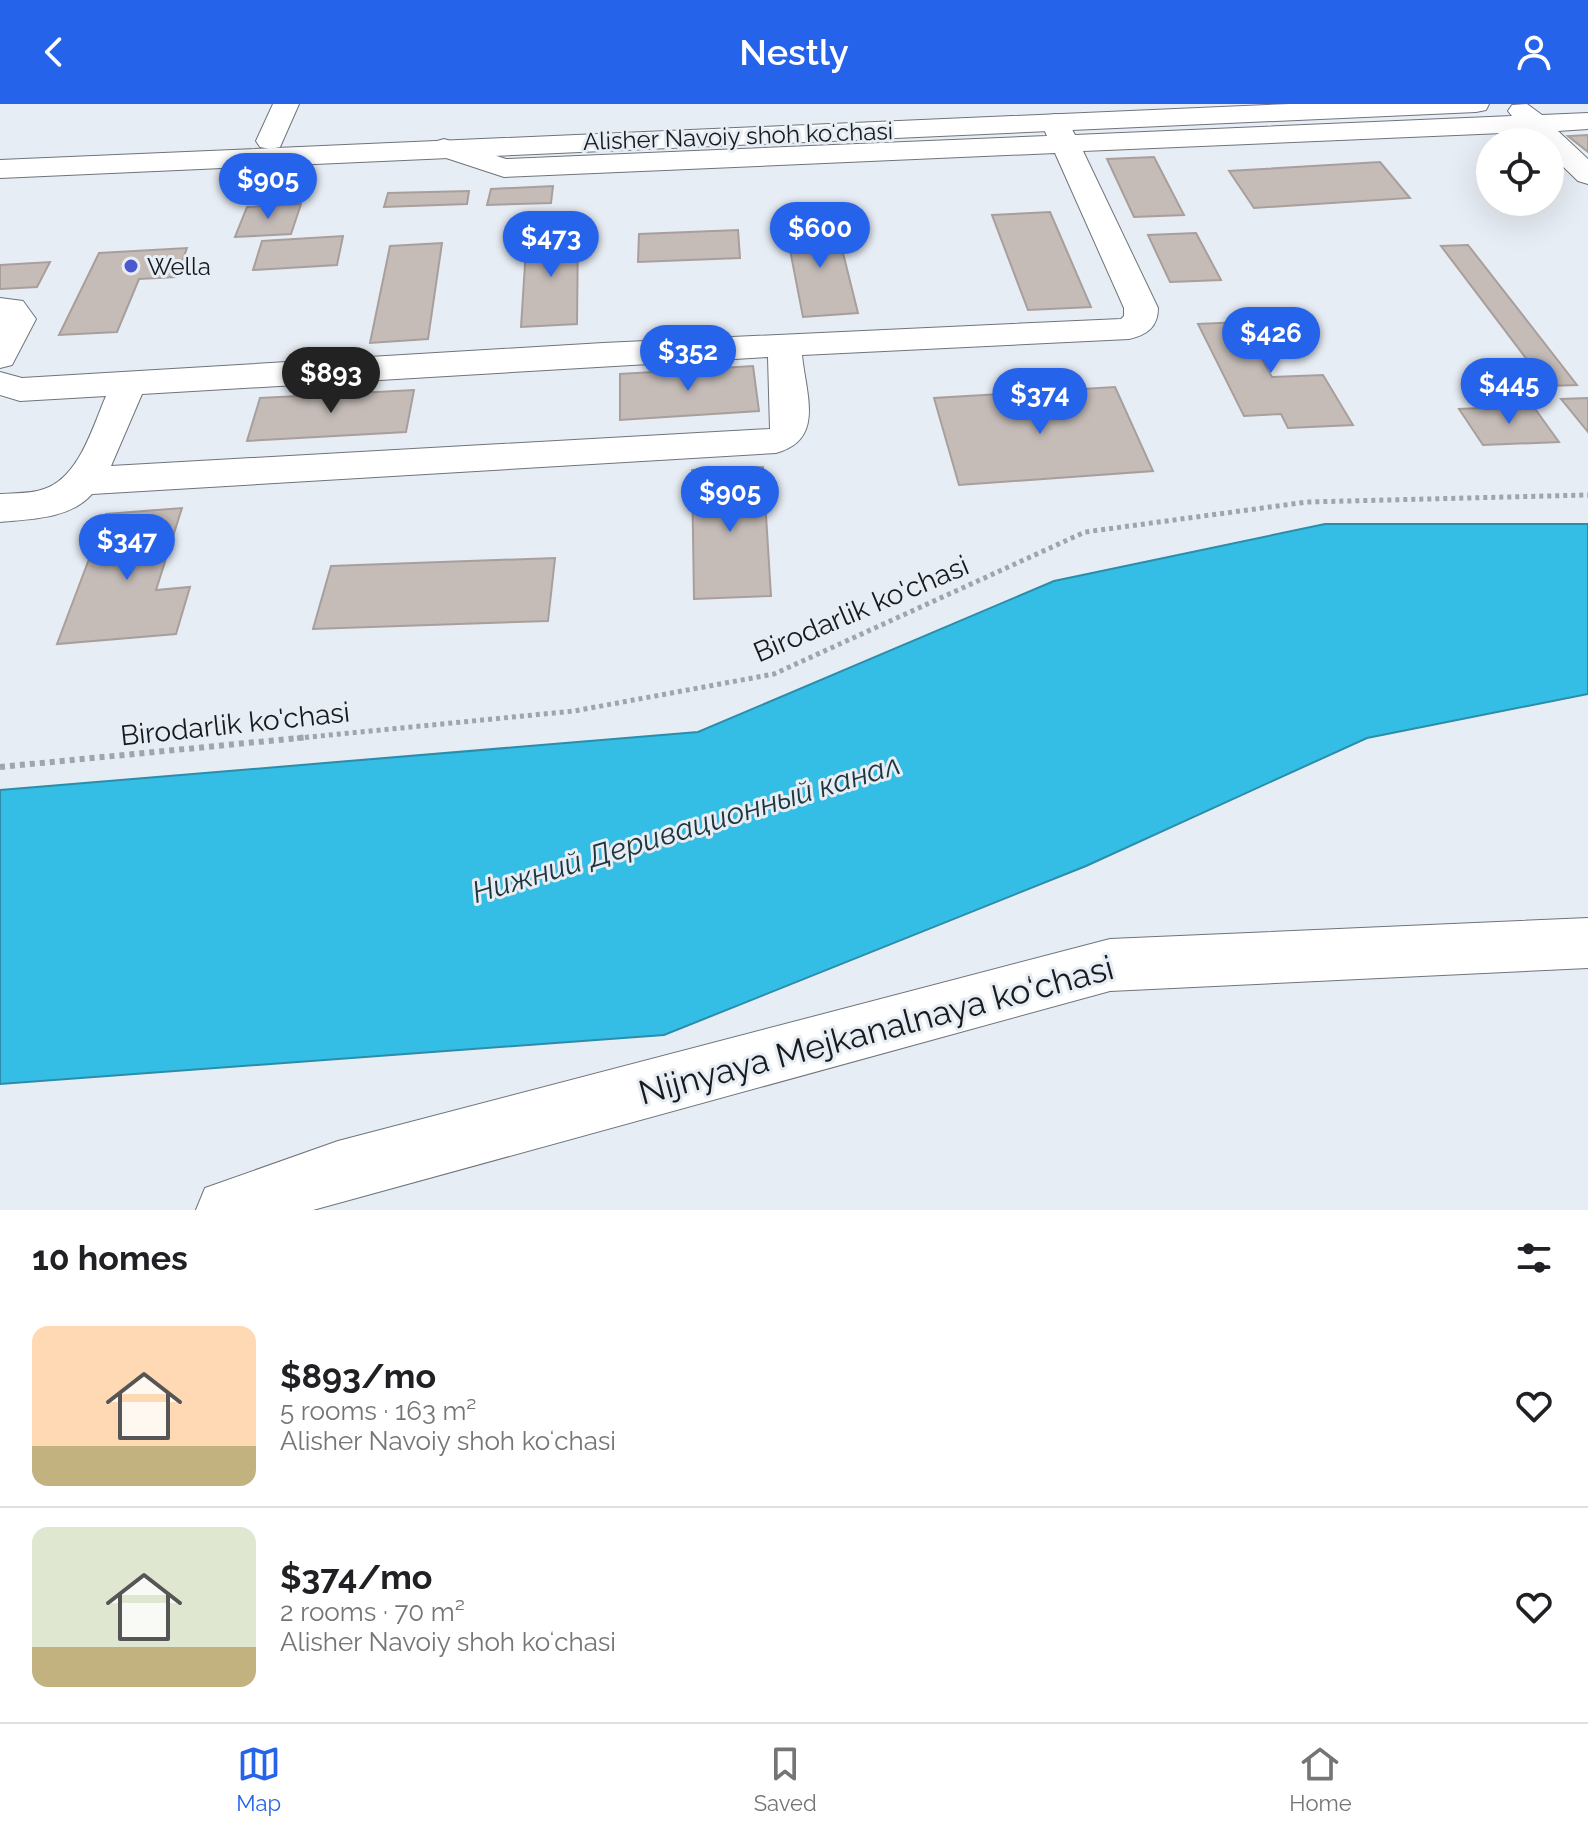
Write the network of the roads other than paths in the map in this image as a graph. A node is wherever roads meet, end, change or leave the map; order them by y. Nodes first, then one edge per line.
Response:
1 (286, 104) edge
2 (1116, 104) edge
3 (1476, 104) edge
4 (1524, 114) edge
5 (1588, 121) edge
6 (1060, 133) junction
7 (267, 148) junction
8 (0, 153) edge
9 (0, 169) edge
10 (1588, 175) edge
11 (0, 308) edge
12 (784, 346) junction
13 (0, 357) edge
14 (0, 383) edge
15 (129, 383) junction
16 (85, 481) junction
17 (0, 508) edge
18 (1588, 943) edge
19 (227, 1210) edge

1 - 7 main road
2 - 7 main road, Alisher Navoiy shoh koʻchasi
3 - 6 main road
4 - 5 main road
4 - 6 main road
4 - 10 main road
6 - 7 main road, Alisher Navoiy shoh koʻchasi
6 - 12 main road
7 - 8 main road, Alisher Navoiy shoh koʻchasi
7 - 9 main road, Alisher Navoiy shoh koʻchasi
11 - 13 main road
12 - 15 main road
12 - 16 main road
14 - 15 main road
15 - 16 main road
16 - 17 main road
18 - 19 main road, Nijnyaya Mejkanalnaya ko‘chasi

